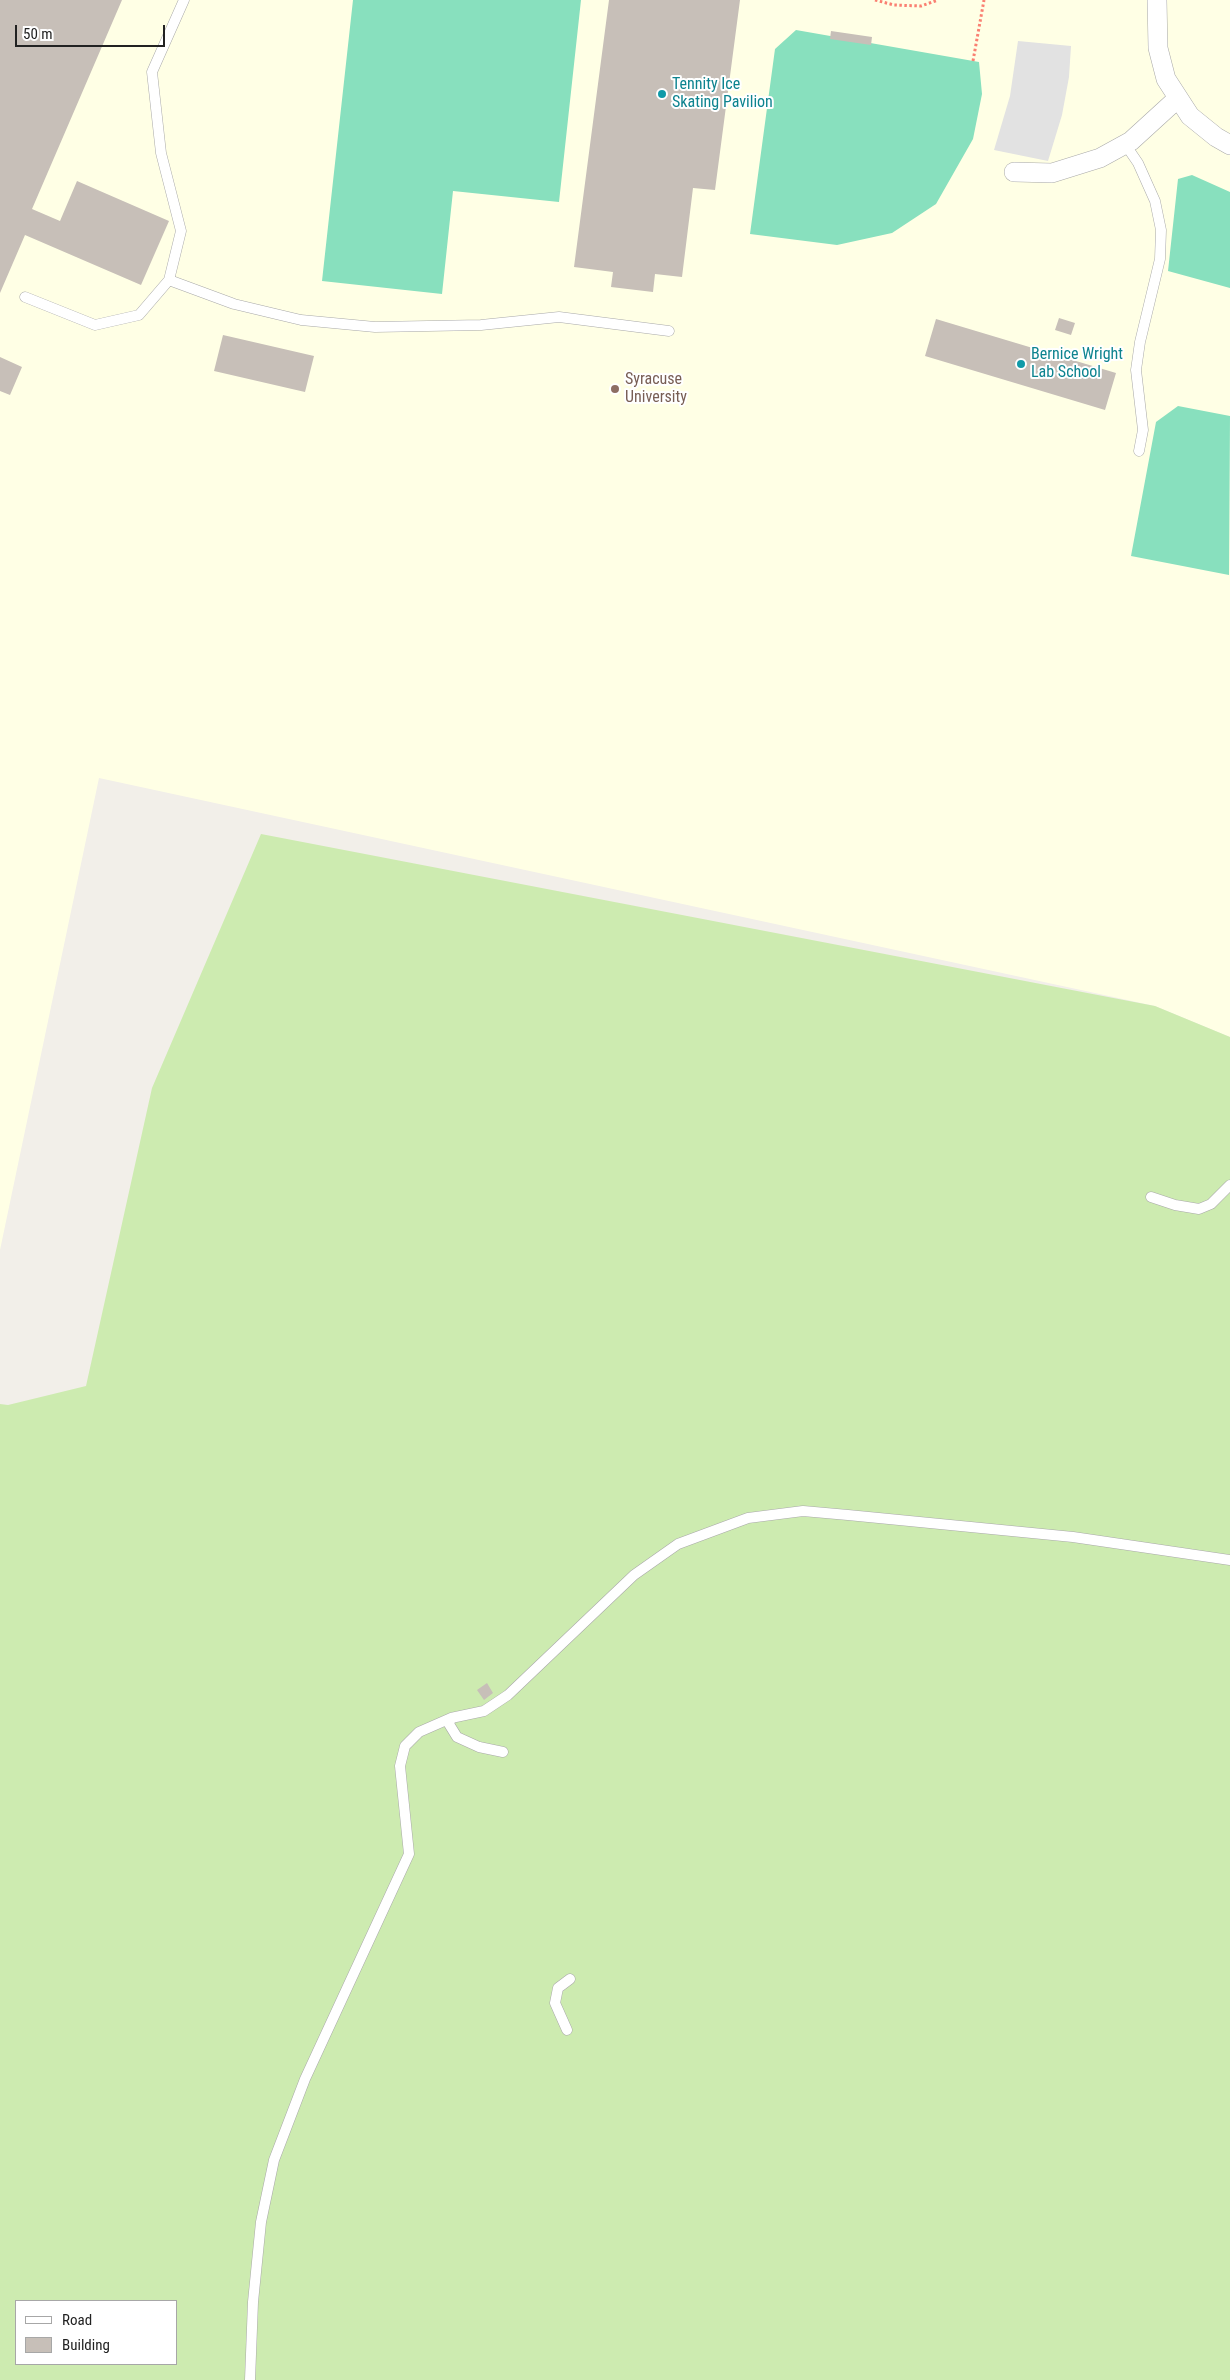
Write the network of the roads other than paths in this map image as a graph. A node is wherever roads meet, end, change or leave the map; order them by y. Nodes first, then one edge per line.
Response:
1 (184, 0) edge
2 (1157, 0) edge
3 (1177, 99) junction
4 (1125, 144) junction
5 (1230, 145) edge
6 (1014, 172) dead end
7 (169, 280) junction
8 (25, 297) dead end
9 (669, 331) dead end
10 (1139, 451) dead end
11 (1230, 1185) edge
12 (1151, 1197) dead end
13 (1230, 1560) edge
14 (451, 1718) junction
15 (503, 1752) dead end
16 (570, 1979) dead end
17 (567, 2030) dead end
18 (250, 2380) edge

1 - 7 lane
2 - 3 street
3 - 4 street
3 - 5 street
4 - 6 street
4 - 10 lane
7 - 8 lane
7 - 9 lane
11 - 12 lane
13 - 14 lane
14 - 15 lane
14 - 18 lane
16 - 17 lane

